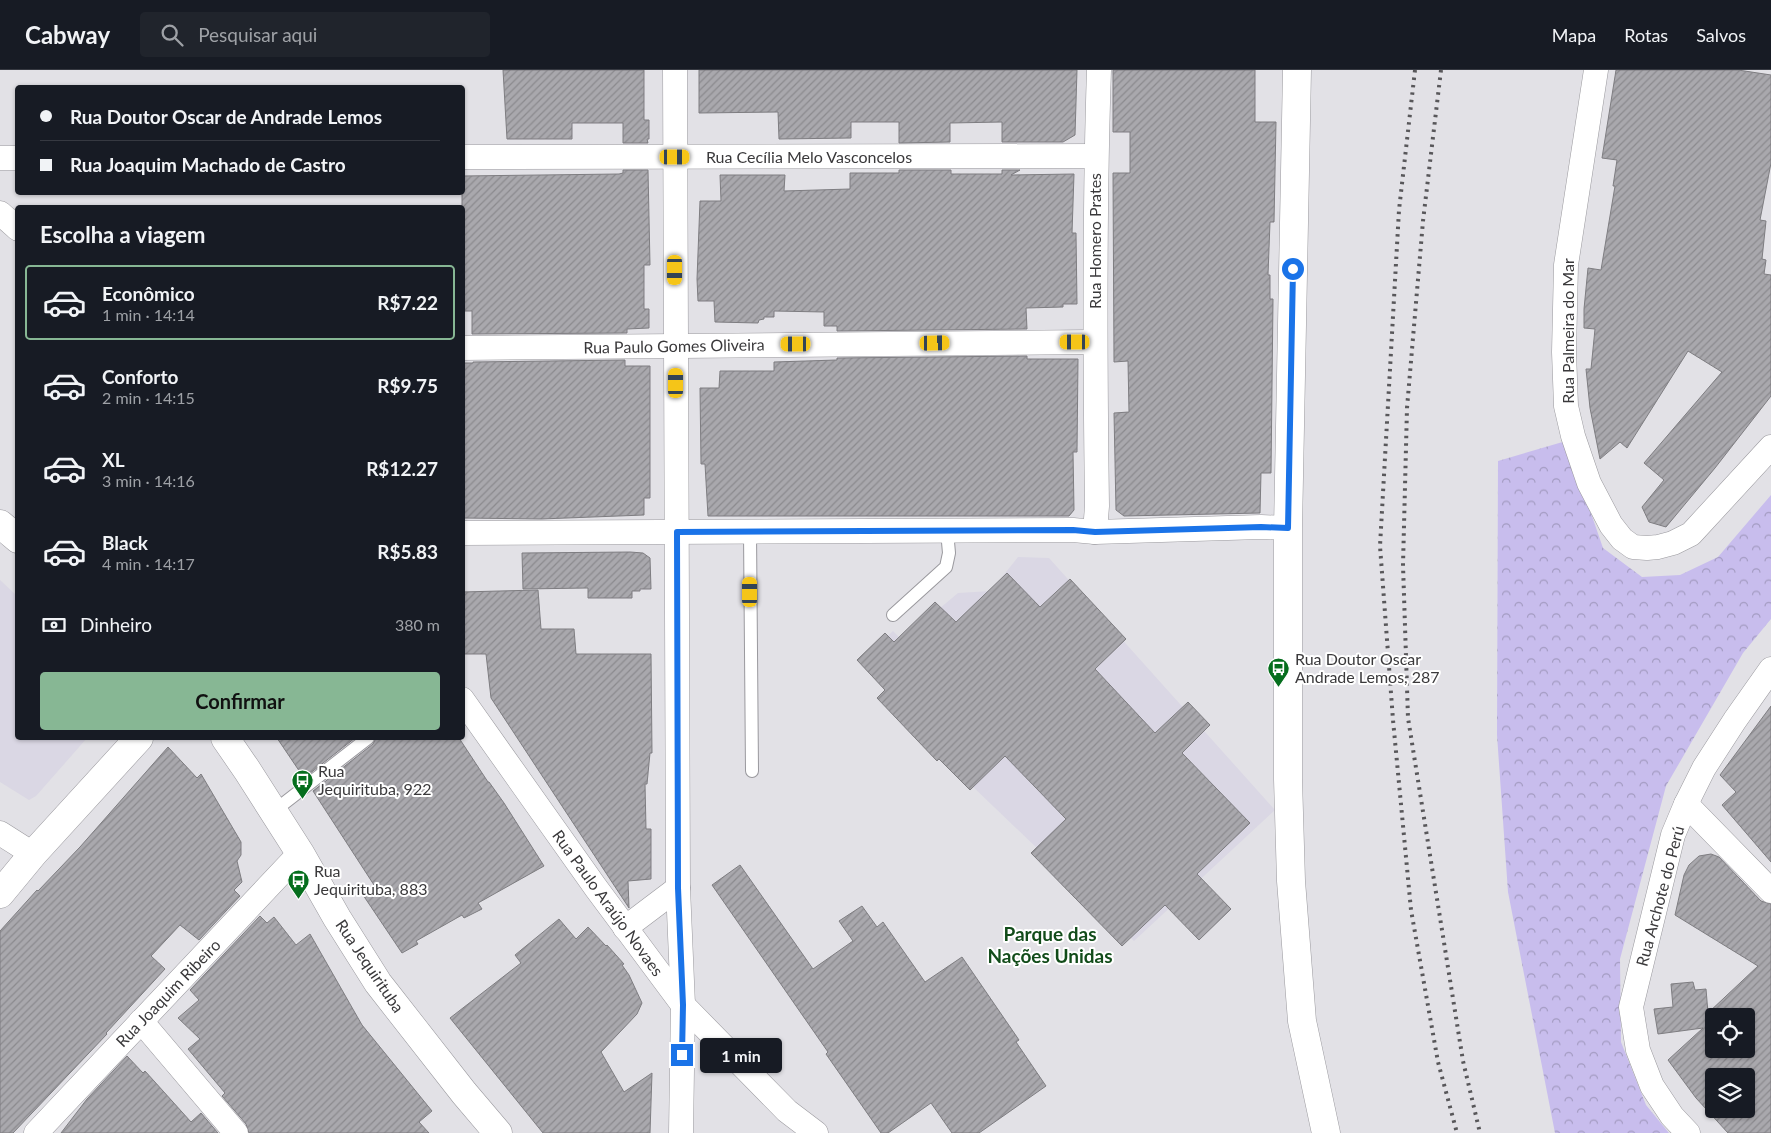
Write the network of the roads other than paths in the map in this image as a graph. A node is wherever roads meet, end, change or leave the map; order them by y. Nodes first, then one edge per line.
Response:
1 (675, 70) edge
2 (1099, 70) edge
3 (1297, 70) edge
4 (1596, 70) edge
5 (1096, 156) junction
6 (465, 157) edge
7 (675, 157) junction
8 (0, 158) edge
9 (15, 158) edge
10 (0, 213) edge
11 (15, 227) edge
12 (1095, 342) junction
13 (676, 346) junction
14 (465, 348) edge
15 (1771, 447) edge
16 (0, 524) edge
17 (1288, 528) junction
18 (947, 531) junction
19 (677, 532) junction
20 (750, 532) junction
21 (1095, 532) junction
22 (465, 533) edge
23 (15, 536) edge
24 (893, 614) dead end
25 (1771, 669) edge
26 (465, 703) edge
27 (137, 740) edge
28 (226, 740) edge
29 (365, 740) edge
30 (752, 772) dead end
31 (1686, 804) junction
32 (274, 812) junction
33 (0, 833) edge
34 (300, 853) junction
35 (33, 854) junction
36 (678, 888) junction
37 (1, 891) edge
38 (1771, 891) edge
39 (625, 928) junction
40 (683, 1005) junction
41 (141, 1021) junction
42 (36, 1133) edge
43 (236, 1133) edge
44 (498, 1133) edge
45 (681, 1133) edge
46 (816, 1133) edge
47 (1326, 1133) edge
48 (1688, 1133) edge

1 - 7 street
2 - 5 street, Rua Homero Prates
3 - 17 street
4 - 15 street, Rua Palmeira do Mar
5 - 7 street, Rua Cecília Melo Vasconcelos
5 - 12 street, Rua Homero Prates
6 - 7 street, Rua Cecília Melo Vasconcelos
7 - 13 street
8 - 9 street
10 - 11 street
12 - 13 street, Rua Paulo Gomes Oliveira
12 - 21 street, Rua Homero Prates
13 - 14 street, Rua Paulo Gomes Oliveira
13 - 19 street
16 - 23 street
17 - 21 street
17 - 47 street
18 - 20 street
18 - 21 street
18 - 24 lane
19 - 20 street
19 - 22 street
19 - 36 street
20 - 30 lane
25 - 31 street, Rua Archote do Perú
26 - 39 street, Rua Paulo Araújo Novaes
27 - 35 street
28 - 32 street, Rua Jequirituba
29 - 32 lane
31 - 38 street
31 - 48 street, Rua Archote do Perú
32 - 34 street, Rua Jequirituba
33 - 35 street
34 - 41 street, Rua Joaquim Ribeiro
34 - 44 street, Rua Jequirituba
35 - 37 street
36 - 39 street
36 - 40 street
39 - 40 street, Rua Paulo Araújo Novaes
40 - 45 street
40 - 46 street, Rua Paulo Araújo Novaes
41 - 42 street, Rua Joaquim Ribeiro
41 - 43 street

